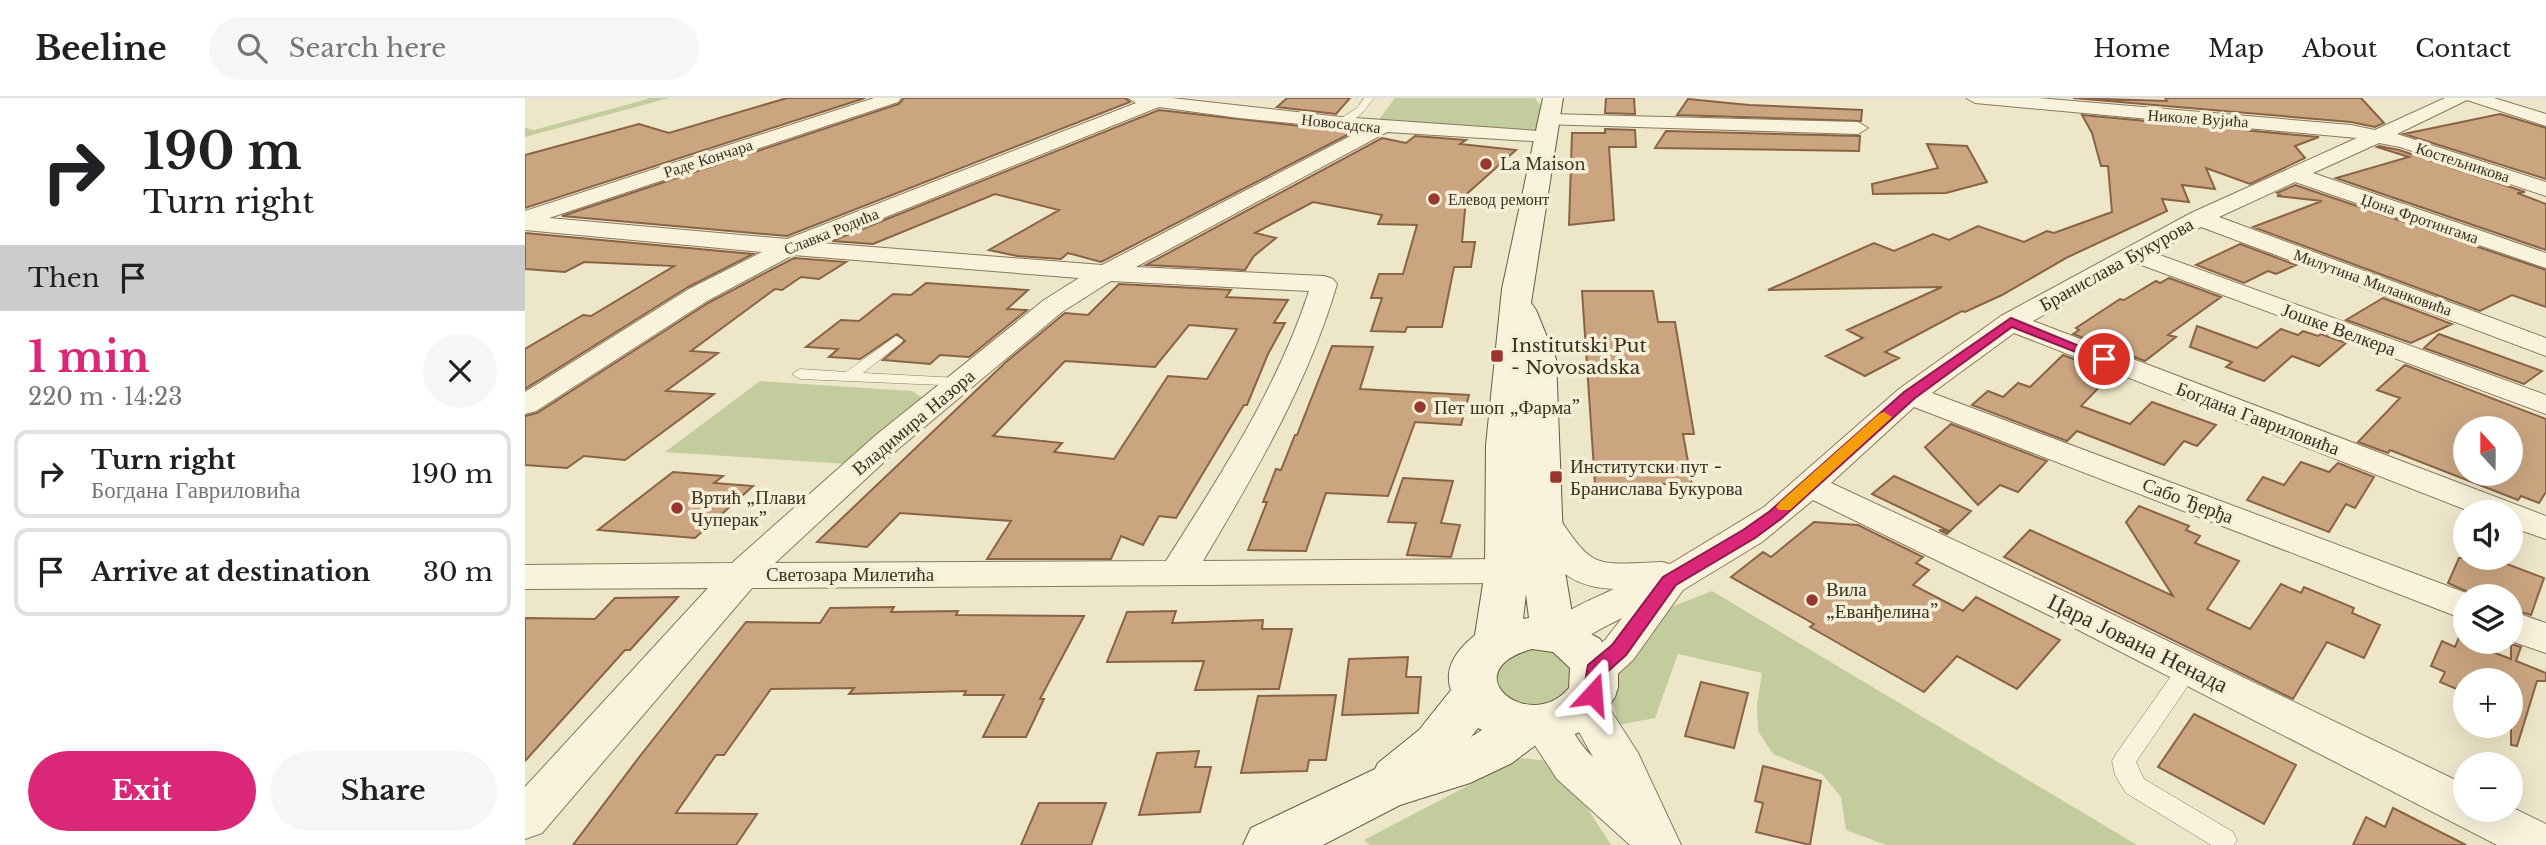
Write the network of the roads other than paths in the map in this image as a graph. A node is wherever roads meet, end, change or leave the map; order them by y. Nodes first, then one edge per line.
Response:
1 (892, 98) edge
2 (1370, 98) edge
3 (1975, 98) edge
4 (2423, 98) edge
5 (2463, 99) edge
6 (1148, 100) edge
7 (1548, 112) edge
8 (2546, 120) edge
9 (1341, 123) junction
10 (1383, 127) junction
11 (1858, 128) dead end
12 (2379, 136) junction
13 (2294, 174) junction
14 (2546, 189) edge
15 (2199, 218) junction
16 (525, 221) edge
17 (789, 247) junction
18 (2132, 253) junction
19 (2546, 261) edge
20 (1106, 273) junction
21 (1516, 299) junction
22 (2011, 322) junction
23 (896, 340) dead end
24 (2546, 348) edge
25 (800, 374) dead end
26 (850, 376) junction
27 (959, 383) junction
28 (1910, 395) junction
29 (525, 405) edge
30 (2546, 405) edge
31 (1808, 485) junction
32 (2472, 500) edge
33 (1541, 517) junction
34 (2523, 519) edge
35 (2546, 528) edge
36 (1507, 571) junction
37 (743, 574) junction
38 (1176, 575) junction
39 (525, 577) edge
40 (1676, 577) junction
41 (2453, 602) edge
42 (2523, 630) edge
43 (1556, 636) junction
44 (2546, 639) edge
45 (1497, 641) junction
46 (2189, 668) junction
47 (1475, 695) junction
48 (1562, 706) junction
49 (1384, 788) junction
50 (2453, 800) edge
51 (525, 819) edge
52 (2496, 822) edge
53 (1304, 839) edge
54 (1654, 840) edge
55 (2224, 840) dead end
56 (2542, 845) edge

1 - 16 street, Раде Кончара
2 - 9 lane
3 - 12 street, Николе Вујића
4 - 5 street
5 - 8 street
5 - 12 street, Бранислава Букурова
6 - 9 street, Новосадска
6 - 17 street, Славка Родића
7 - 10 street, Новосадска
7 - 11 street, Новосадска
7 - 21 street
9 - 10 street, Новосадска
10 - 20 street, Владимира Назора
12 - 13 street, Бранислава Букурова
12 - 14 street, Костељникова
13 - 15 street, Бранислава Букурова
13 - 19 street, Џона Фротингама
15 - 18 street, Бранислава Букурова
15 - 24 street, Милутина Миланковића
16 - 17 street
17 - 20 street
17 - 29 street, Славка Родића
18 - 22 street, Бранислава Букурова
18 - 30 street, Јошке Велкера
20 - 27 street, Владимира Назора
20 - 38 street
21 - 33 street
21 - 36 street
22 - 28 street, Бранислава Букурова
22 - 32 street, Богдана Гавриловића
23 - 26 lane
25 - 26 lane
26 - 27 lane
27 - 37 street, Владимира Назора
28 - 31 street, Бранислава Букурова
28 - 41 street, Сабо Ђерђа
31 - 40 street, Бранислава Букурова
31 - 46 street, Цара Јована Ненада
33 - 40 street
33 - 43 street
34 - 35 street
36 - 38 street, Светозара Милетића
36 - 45 street
37 - 38 street, Светозара Милетића
37 - 39 street, Светозара Милетића
37 - 51 street, Владимира Назора
40 - 43 street, Бранислава Букурова
40 - 48 street, Бранислава Букурова
42 - 44 street
43 - 45 street
43 - 48 street
45 - 47 street
46 - 50 street, Цара Јована Ненада
46 - 55 lane
47 - 48 street
47 - 49 street
48 - 49 street
48 - 54 street
49 - 53 street
52 - 56 street

